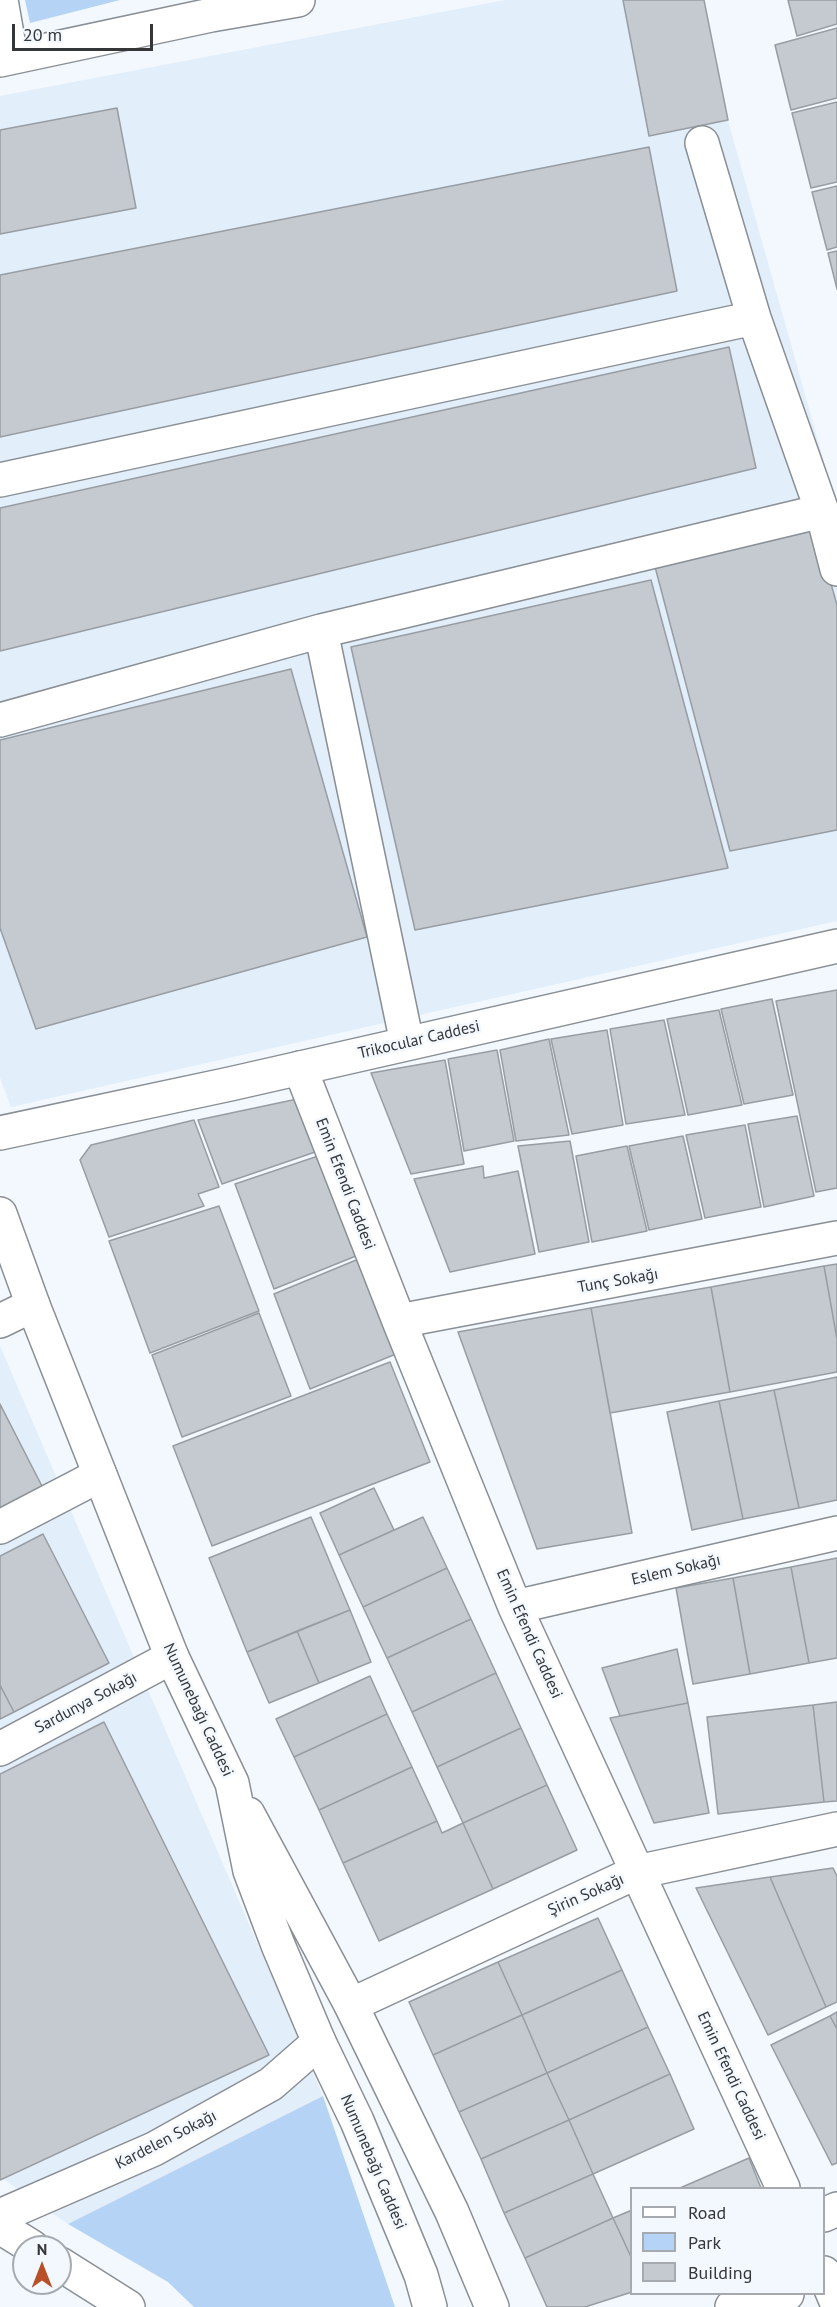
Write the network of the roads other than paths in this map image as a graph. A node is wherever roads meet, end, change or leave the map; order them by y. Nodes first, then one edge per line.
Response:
1 (1, 0) edge
2 (297, 0) edge
3 (209, 7) edge
4 (6, 58) edge
5 (702, 143) dead end
6 (754, 318) junction
7 (0, 480) edge
8 (822, 511) junction
9 (837, 569) edge
10 (321, 631) junction
11 (0, 720) edge
12 (837, 946) edge
13 (407, 1043) junction
14 (300, 1068) junction
15 (0, 1133) edge
16 (0, 1214) edge
17 (837, 1238) edge
18 (33, 1305) junction
19 (0, 1321) edge
20 (399, 1321) junction
21 (100, 1475) junction
22 (0, 1527) edge
23 (837, 1533) edge
24 (515, 1607) junction
25 (172, 1657) junction
26 (0, 1749) edge
27 (232, 1783) junction
28 (837, 1829) edge
29 (637, 1872) junction
30 (351, 2005) junction
31 (318, 2042) junction
32 (783, 2187) edge
33 (0, 2216) edge
34 (0, 2227) edge
35 (13, 2235) edge
36 (72, 2272) edge
37 (783, 2295) edge
38 (128, 2307) edge
39 (430, 2307) edge
40 (492, 2307) edge
41 (732, 2307) edge

1 - 4 street
2 - 3 street
3 - 4 street
5 - 6 street
6 - 7 street
6 - 8 street
8 - 9 street
8 - 10 street
10 - 11 street
10 - 13 street
12 - 13 street, Trikocular Caddesi
13 - 14 street, Trikocular Caddesi
14 - 15 street, Trikocular Caddesi
14 - 20 street, Emin Efendi Caddesi
16 - 18 street, Numunebağı Caddesi
17 - 20 street, Tunç Sokağı
18 - 19 street
18 - 21 street, Numunebağı Caddesi
20 - 24 street, Emin Efendi Caddesi
21 - 22 street
21 - 25 street, Numunebağı Caddesi
23 - 24 street, Eslem Sokağı
24 - 29 street, Emin Efendi Caddesi
25 - 26 street, Sardunya Sokağı
25 - 27 street, Numunebağı Caddesi
27 - 30 street
27 - 31 street, Numunebağı Caddesi
28 - 29 street, Şirin Sokağı
29 - 30 street, Şirin Sokağı
29 - 32 street, Emin Efendi Caddesi
30 - 40 street
31 - 33 street, Kardelen Sokağı
31 - 39 street, Numunebağı Caddesi
34 - 35 street
36 - 38 street
37 - 41 street

